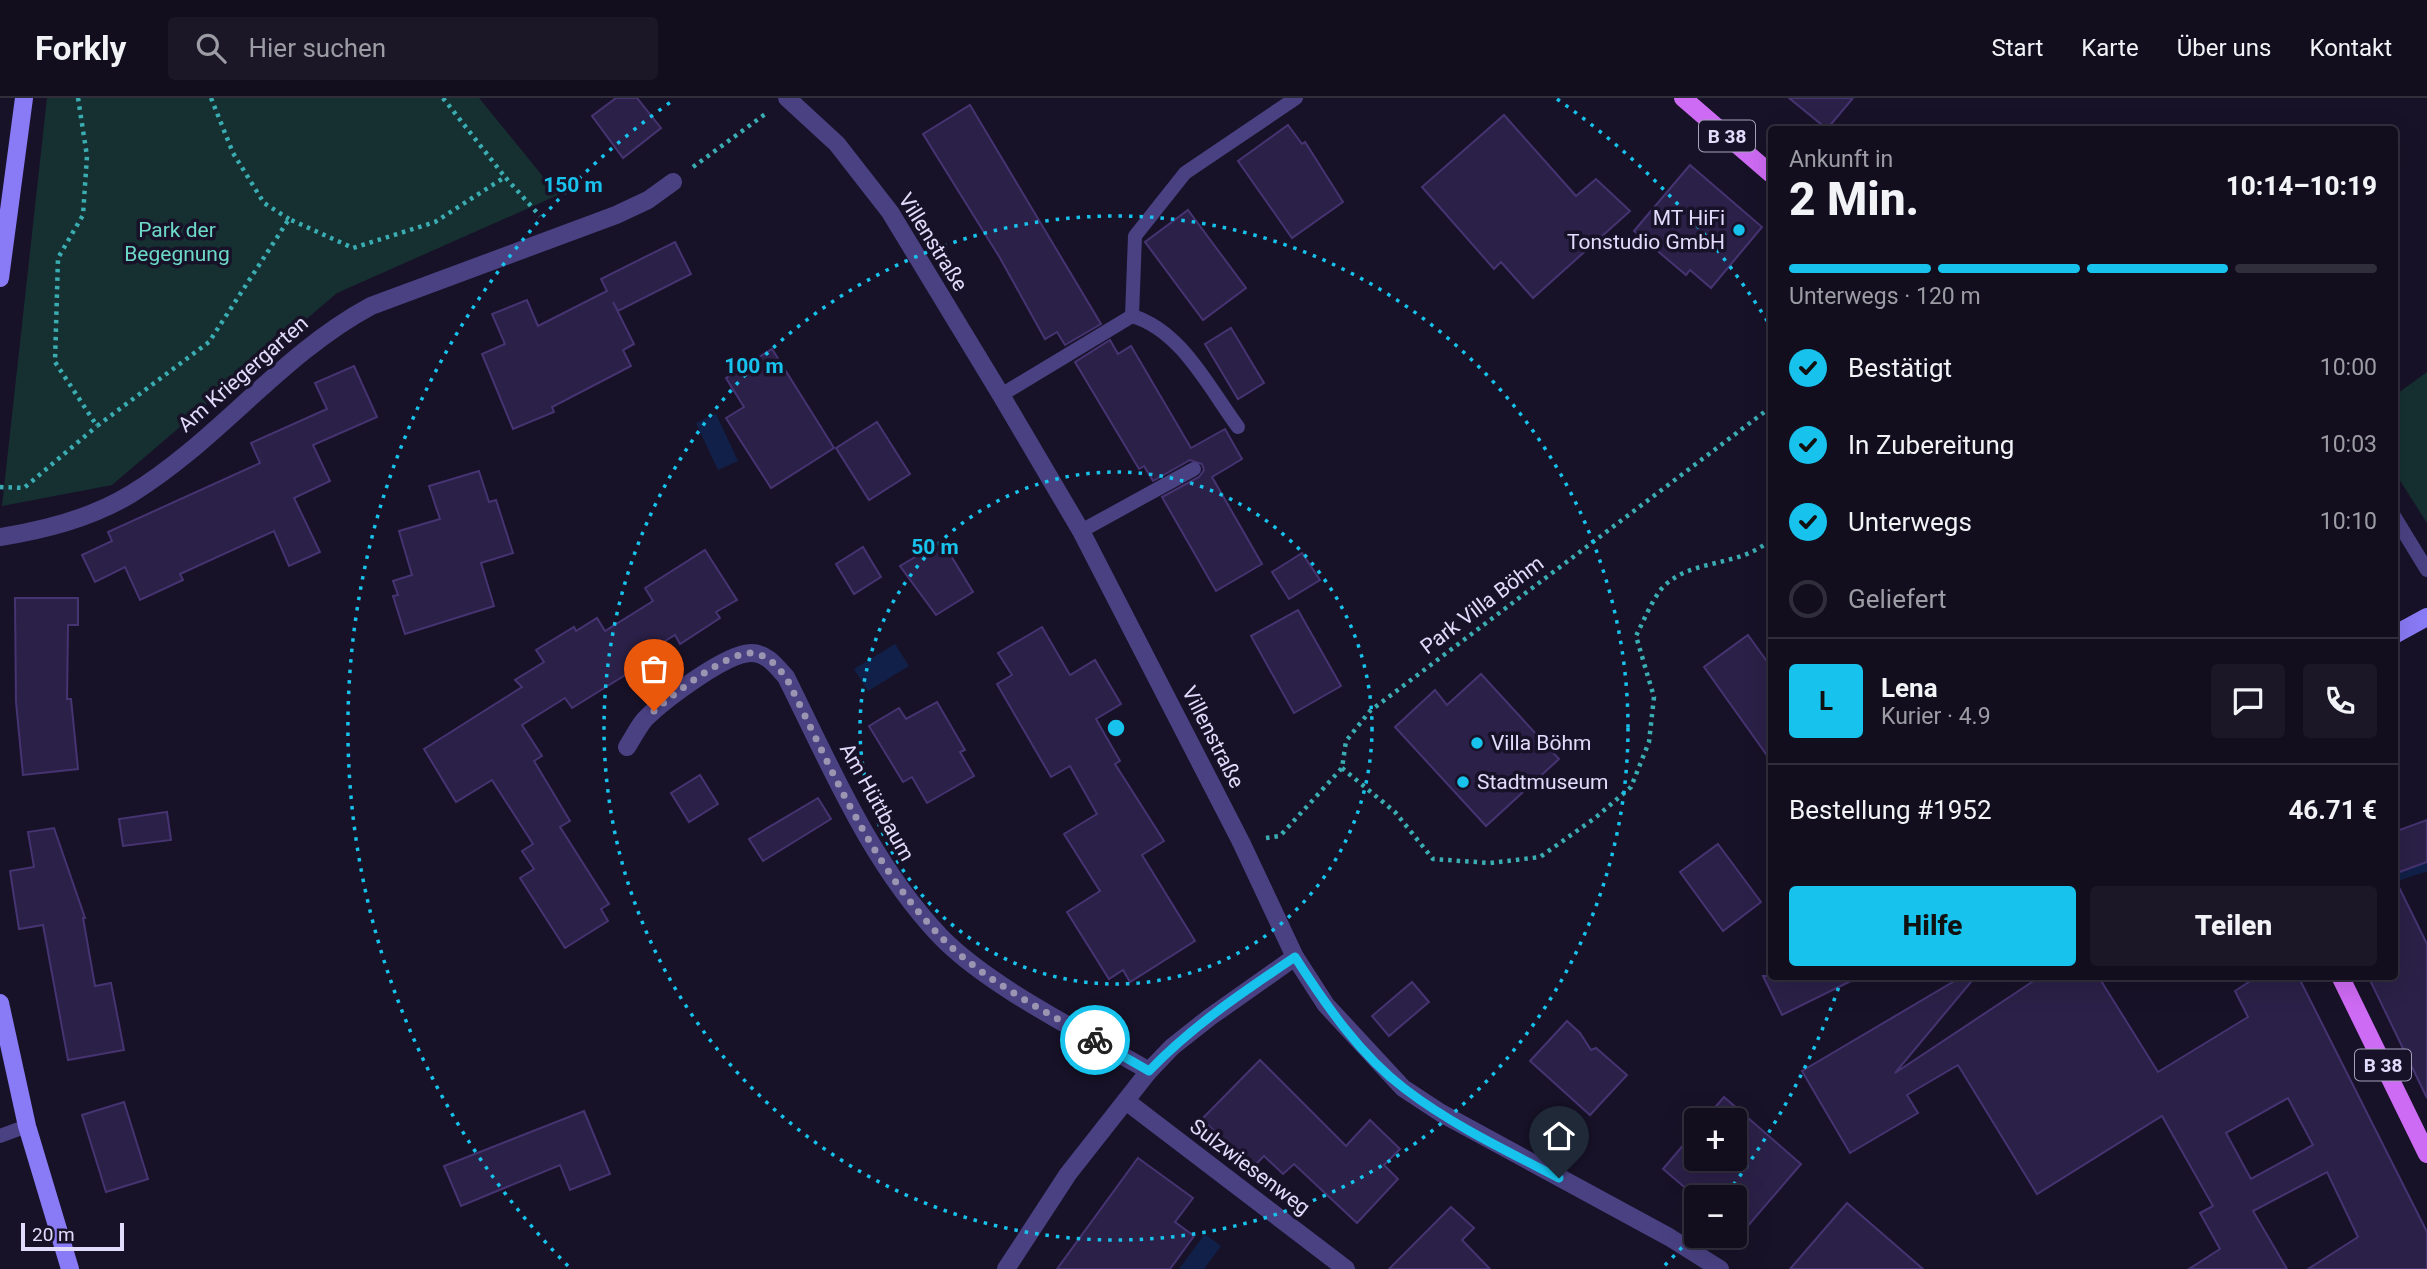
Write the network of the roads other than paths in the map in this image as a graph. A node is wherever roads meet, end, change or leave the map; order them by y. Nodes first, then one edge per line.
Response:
1 (24, 98) edge
2 (787, 98) edge
3 (1296, 98) edge
4 (1683, 98) edge
5 (1768, 171) edge
6 (673, 182) road end
7 (0, 278) edge
8 (1132, 316) junction
9 (1002, 395) junction
10 (1238, 427) dead end
11 (1194, 469) dead end
12 (2398, 523) edge
13 (1081, 531) junction
14 (0, 537) edge
15 (2427, 570) edge
16 (2427, 617) edge
17 (2398, 633) edge
18 (627, 747) dead end
19 (1295, 957) junction
20 (2342, 980) edge
21 (0, 1003) edge
22 (1149, 1071) junction
23 (1126, 1101) junction
24 (27, 1126) junction
25 (0, 1136) edge
26 (2427, 1154) edge
27 (70, 1269) edge
28 (1006, 1269) edge
29 (1346, 1269) edge
30 (1720, 1269) edge

1 - 7 street
2 - 9 street, Villenstraße
3 - 8 lane
4 - 5 main road, B 38
6 - 14 street, Am Kriegergarten
8 - 9 lane
8 - 10 lane
9 - 13 street, Villenstraße
11 - 13 lane
12 - 15 lane
13 - 19 street, Villenstraße
16 - 17 street
18 - 22 street, Am Hüttbaum
19 - 22 street
19 - 30 street, Villenstraße
20 - 26 main road, B 38
21 - 24 street
22 - 23 street
23 - 28 street
23 - 29 street, Sulzwiesenweg
24 - 25 lane
24 - 27 street

